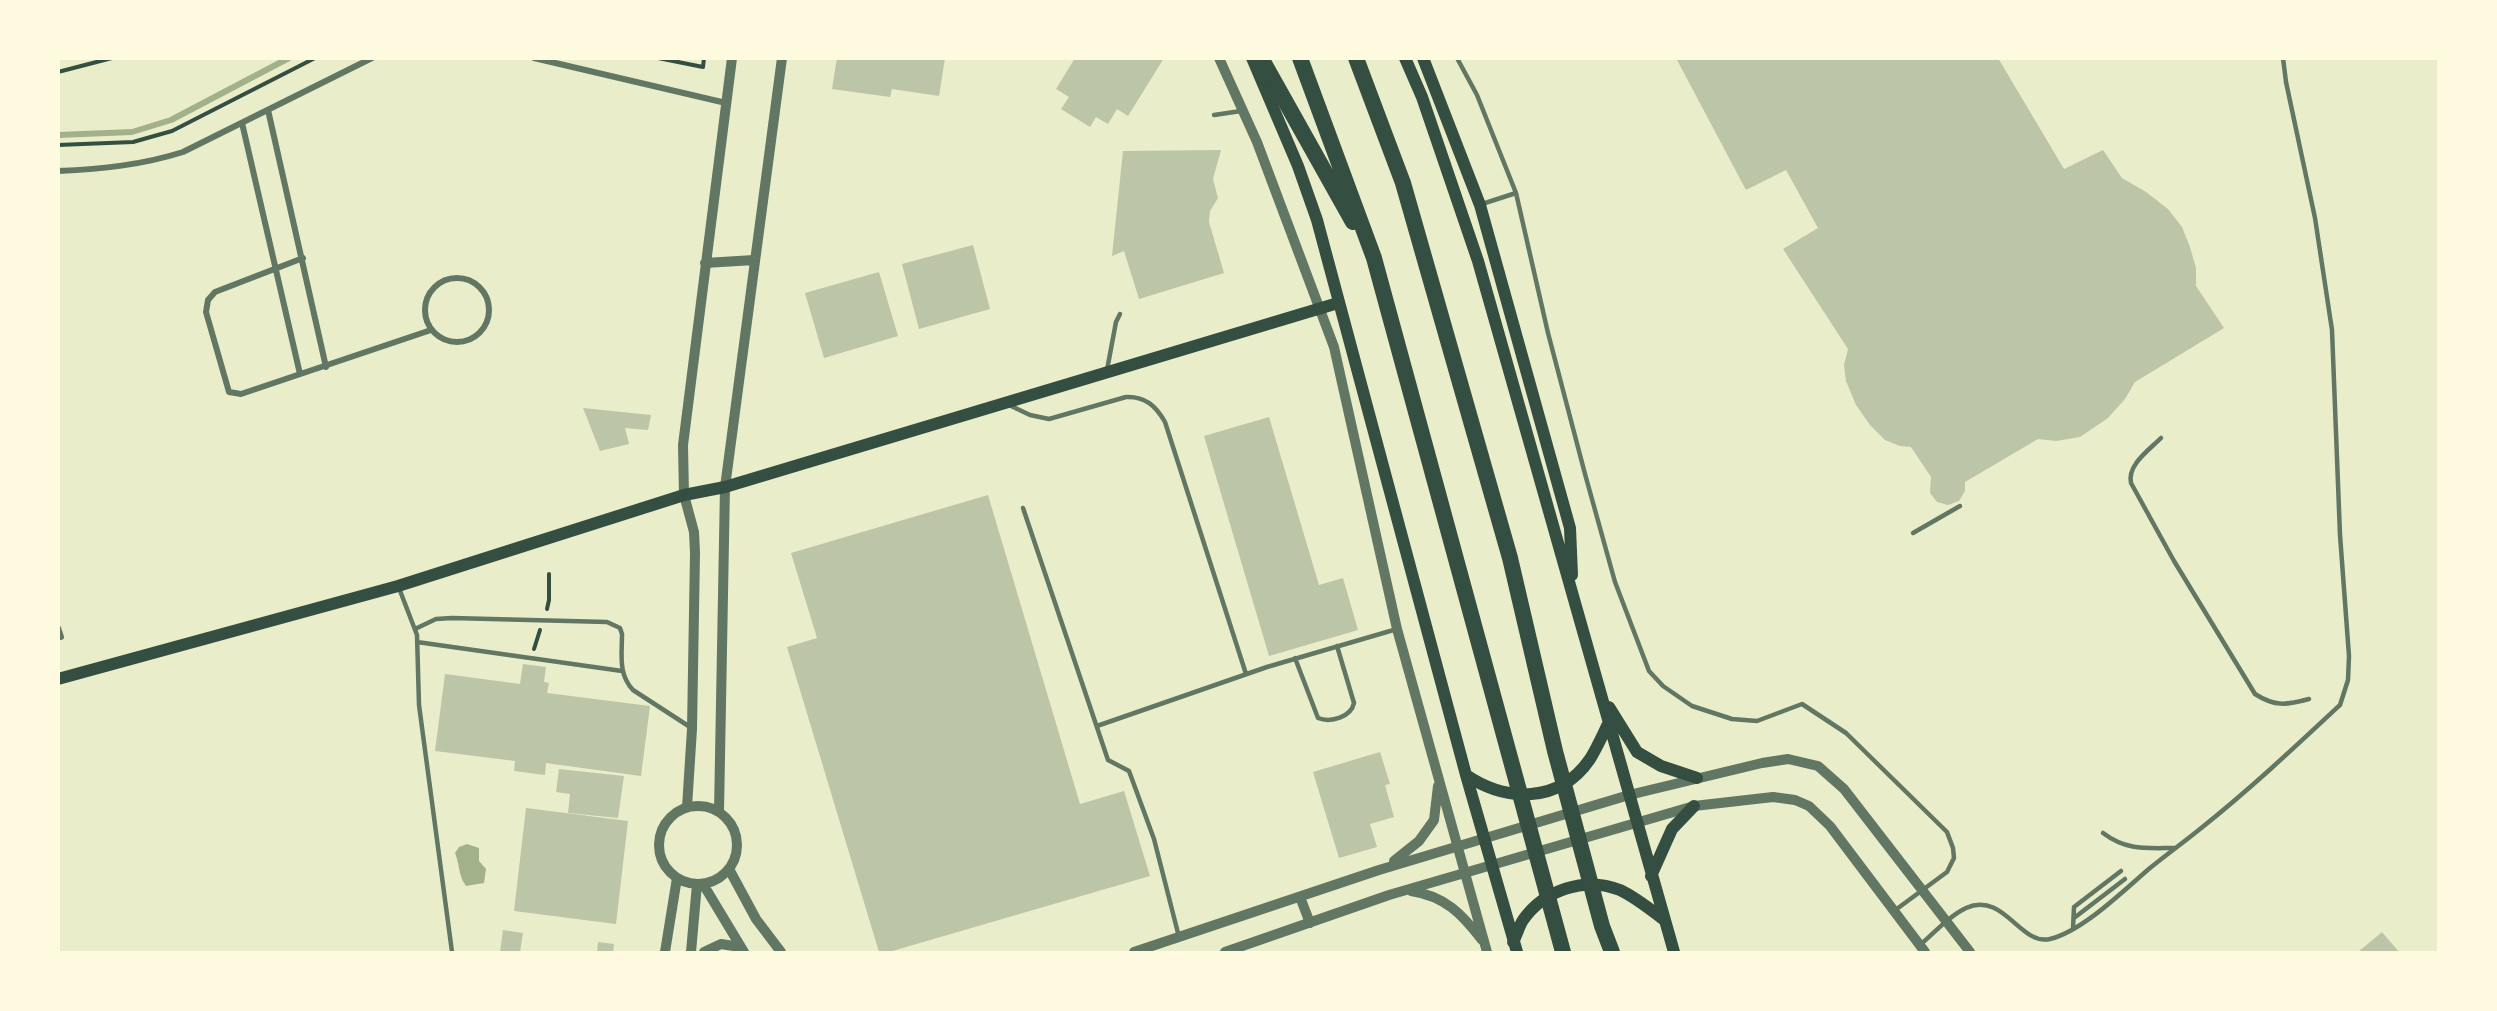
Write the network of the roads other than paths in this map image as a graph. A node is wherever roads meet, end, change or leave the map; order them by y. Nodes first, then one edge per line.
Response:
1 (372, 58) edge
2 (534, 58) edge
3 (732, 58) edge
4 (782, 58) edge
5 (1219, 58) edge
6 (1252, 58) edge
7 (1261, 58) edge
8 (1300, 58) edge
9 (1356, 58) edge
10 (1405, 58) edge
11 (1423, 58) edge
12 (1457, 58) edge
13 (2283, 58) edge
14 (726, 103) junction
15 (268, 110) junction
16 (1244, 110) junction
17 (1214, 115) dead end
18 (242, 123) junction
19 (58, 171) edge
20 (1516, 193) junction
21 (1480, 204) junction
22 (1371, 252) junction
23 (303, 258) junction
24 (754, 260) junction
25 (705, 263) junction
26 (276, 267) junction
27 (1338, 303) junction
28 (1319, 307) junction
29 (1120, 314) dead end
30 (431, 330) junction
31 (326, 367) junction
32 (1106, 373) junction
33 (300, 374) junction
34 (1006, 403) junction
35 (2161, 438) dead end
36 (725, 487) junction
37 (684, 495) junction
38 (1960, 506) dead end
39 (1023, 508) dead end
40 (1913, 533) dead end
41 (398, 586) junction
42 (1572, 591) junction
43 (58, 628) edge
44 (415, 629) junction
45 (1398, 629) junction
46 (61, 637) dead end
47 (417, 642) junction
48 (1337, 646) junction
49 (1295, 658) junction
50 (622, 671) junction
51 (1246, 674) junction
52 (58, 679) edge
53 (1598, 686) junction
54 (2309, 699) dead end
55 (1609, 722) junction
56 (1097, 726) junction
57 (692, 729) junction
58 (1466, 775) junction
59 (1697, 778) junction
60 (1438, 779) junction
61 (1629, 795) junction
62 (1694, 806) junction
63 (687, 807) junction
64 (719, 811) junction
65 (1637, 823) junction
66 (2103, 833) dead end
67 (1485, 838) junction
68 (1457, 846) junction
69 (2175, 848) junction
70 (1492, 865) junction
71 (729, 869) junction
72 (1379, 870) junction
73 (2121, 871) dead end
74 (1465, 873) junction
75 (1651, 876) junction
76 (677, 878) junction
77 (2125, 879) dead end
78 (700, 884) junction
79 (1405, 890) junction
80 (1923, 891) junction
81 (1300, 897) junction
82 (1894, 911) junction
83 (2074, 918) junction
84 (1663, 919) junction
85 (1947, 922) junction
86 (1310, 923) junction
87 (2073, 928) junction
88 (1179, 937) junction
89 (1515, 947) edge
90 (1486, 948) edge
91 (1922, 949) edge
92 (742, 950) edge
93 (452, 952) edge
94 (665, 952) edge
95 (692, 952) edge
96 (704, 952) edge
97 (781, 952) edge
98 (1134, 952) edge
99 (1225, 952) edge
100 (1563, 952) edge
101 (1612, 952) edge
102 (1674, 952) edge
103 (1970, 952) edge

1 - 15 street
2 - 14 street
3 - 14 street
4 - 24 street
5 - 16 street
6 - 27 main road
7 - 22 highway
8 - 22 highway
9 - 101 highway
10 - 42 main road
11 - 21 main road
12 - 20 lane
13 - 69 lane
14 - 25 street
15 - 18 street
15 - 23 street
16 - 17 lane
16 - 28 street
18 - 19 street
18 - 26 street
20 - 21 lane
20 - 80 lane
21 - 42 main road
22 - 100 highway
23 - 26 street
23 - 31 street
24 - 25 street
24 - 36 street
25 - 37 street
26 - 33 street
26 - 33 street
27 - 28 main road
27 - 58 main road
28 - 32 main road
28 - 45 street
29 - 32 lane
30 - 30 street
30 - 31 street
31 - 33 street
32 - 34 main road
34 - 36 main road
34 - 51 lane
35 - 54 lane
36 - 37 main road
36 - 64 street
37 - 41 main road
37 - 57 street
38 - 40 lane
39 - 56 lane
41 - 44 lane
41 - 52 main road
42 - 53 main road
43 - 46 street
44 - 47 lane
44 - 50 lane
45 - 48 lane
45 - 60 street
47 - 50 lane
47 - 93 lane
48 - 49 lane
48 - 49 lane
49 - 51 lane
50 - 57 lane
51 - 56 lane
53 - 55 main road
53 - 59 main road
55 - 58 main road
55 - 61 main road
56 - 88 lane
57 - 63 street
58 - 67 main road
59 - 61 street
59 - 80 street
60 - 68 street
60 - 72 street
61 - 65 main road
61 - 67 street
62 - 65 street
62 - 75 main road
62 - 82 street
63 - 64 street
63 - 76 street
64 - 71 street
65 - 70 street
65 - 75 main road
66 - 69 lane
67 - 68 street
67 - 70 main road
68 - 72 street
68 - 74 street
69 - 87 lane
70 - 74 street
70 - 89 main road
71 - 78 street
71 - 97 street
72 - 81 street
73 - 83 lane
74 - 79 street
74 - 90 street
75 - 84 main road
76 - 78 street
76 - 94 street
77 - 83 lane
78 - 92 street
78 - 95 street
79 - 86 street
79 - 90 street
80 - 82 lane
80 - 85 street
81 - 86 street
81 - 88 street
82 - 91 street
83 - 87 lane
84 - 89 main road
84 - 102 main road
85 - 87 lane
85 - 91 lane
85 - 103 street
86 - 99 street
88 - 98 street
92 - 96 street

